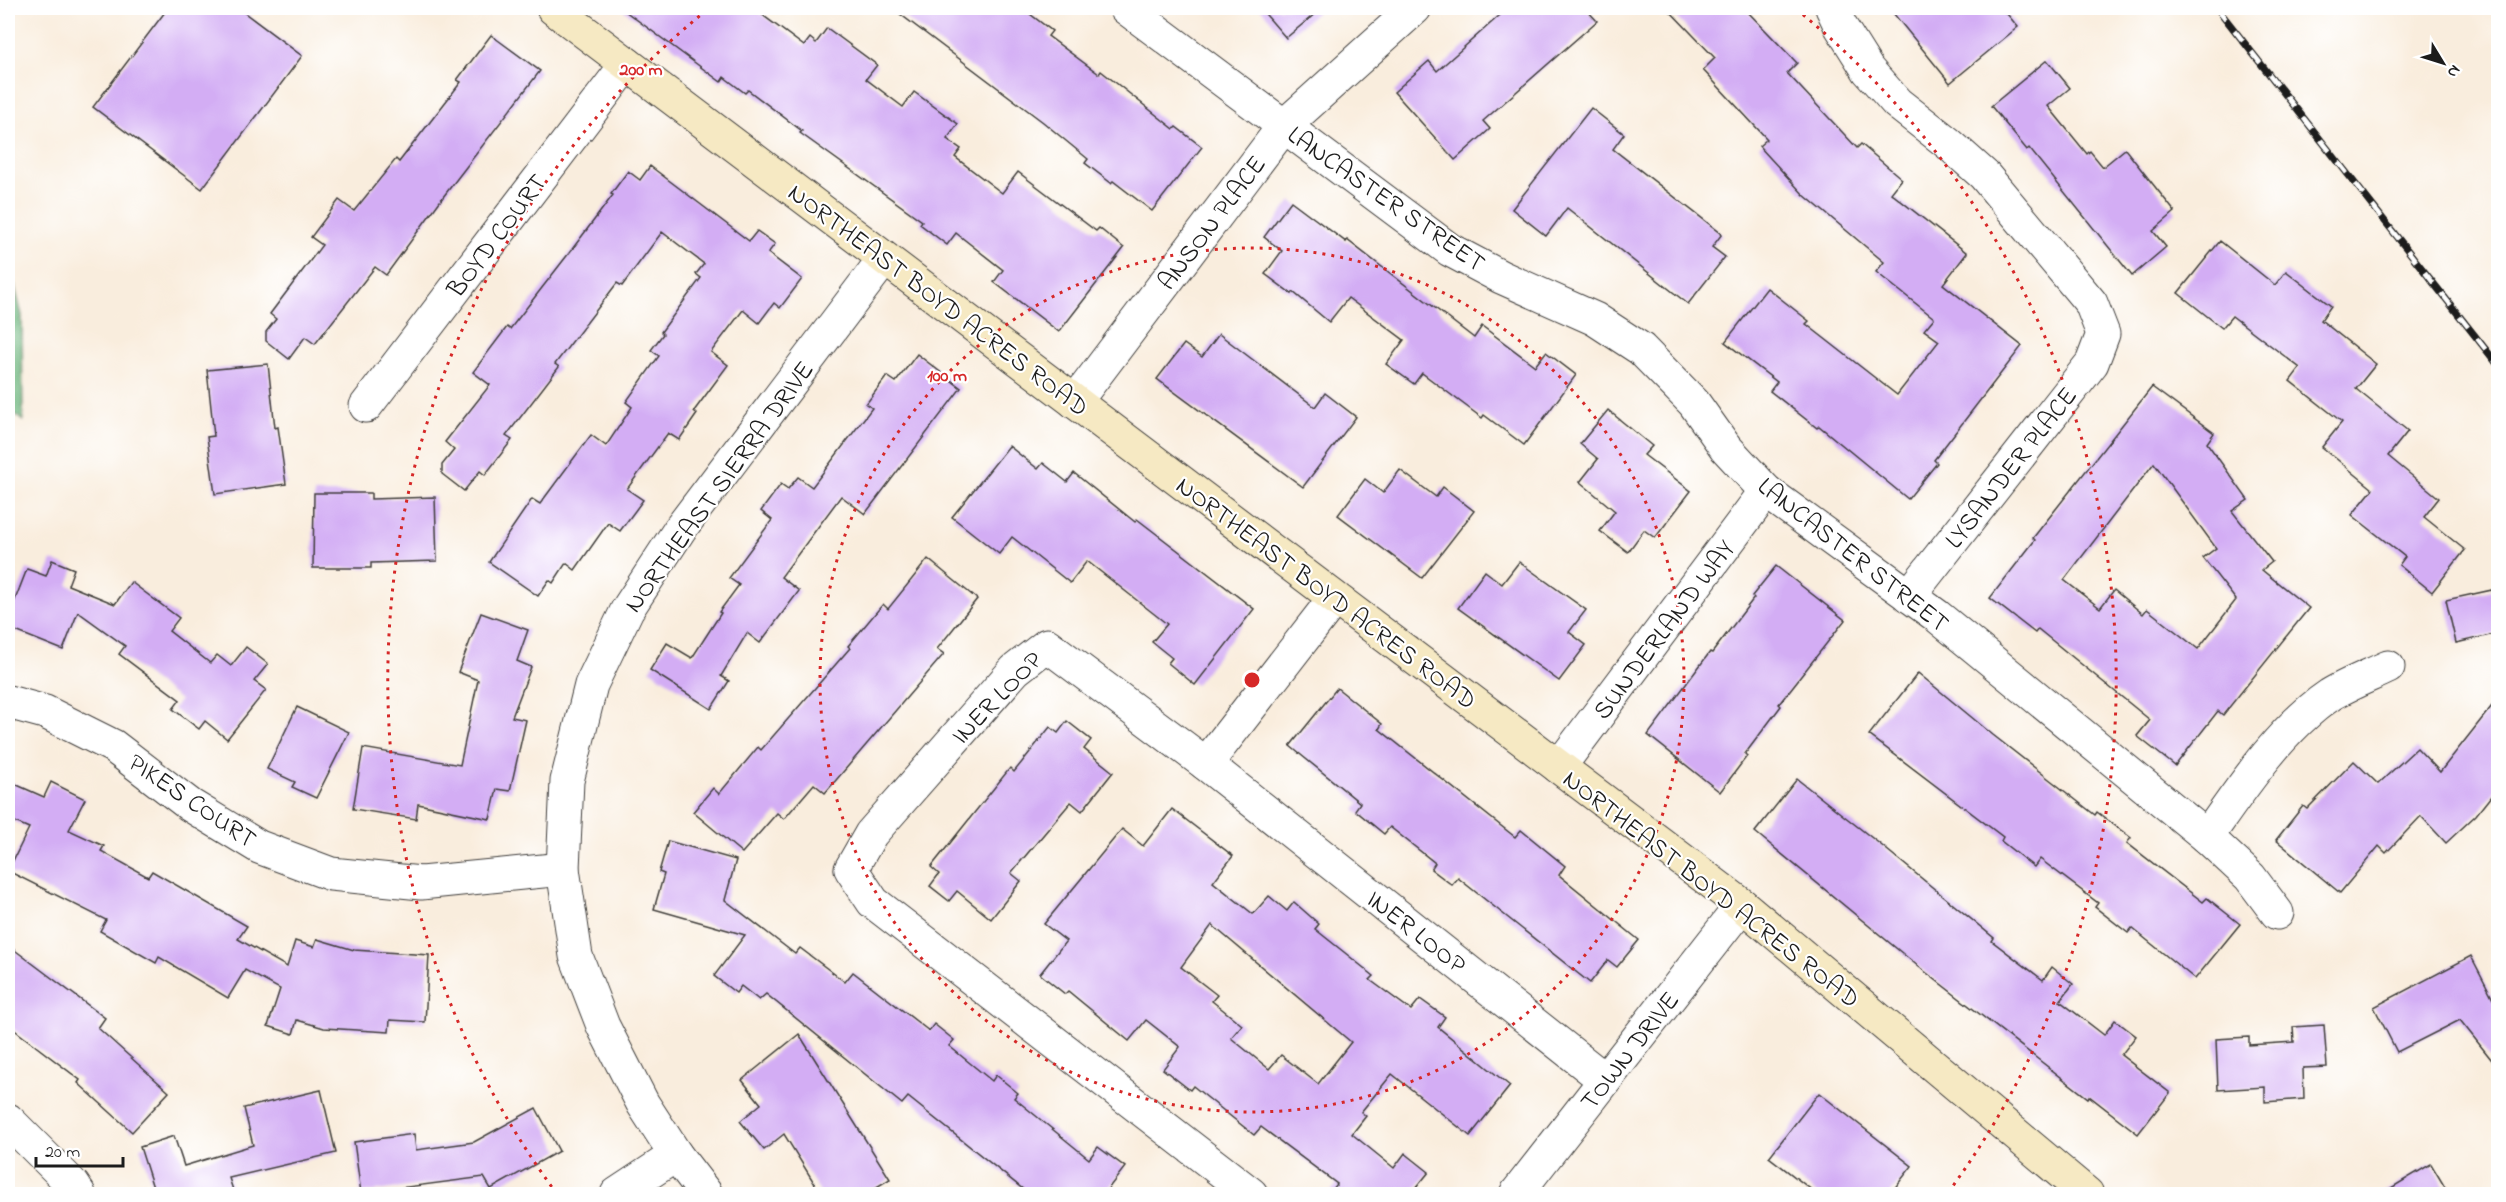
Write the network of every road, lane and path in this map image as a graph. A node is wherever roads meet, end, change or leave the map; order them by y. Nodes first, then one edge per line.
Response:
1 (552, 8) edge
2 (1126, 8) edge
3 (1414, 8) edge
4 (1832, 8) edge
5 (627, 64) junction
6 (1284, 126) junction
7 (884, 259) junction
8 (1075, 402) junction
9 (366, 406) dead end
10 (1766, 491) junction
11 (1910, 596) junction
12 (1334, 599) junction
13 (2388, 667) dead end
14 (8, 702) edge
15 (1206, 764) junction
16 (1559, 767) junction
17 (2207, 837) junction
18 (563, 869) junction
19 (1743, 905) junction
20 (2277, 914) dead end
21 (1605, 1080) junction
22 (8, 1120) edge
23 (675, 1155) junction
24 (79, 1194) edge
25 (618, 1194) edge
26 (706, 1194) edge
27 (1251, 1194) edge
28 (1516, 1194) edge
29 (2087, 1194) edge

1 - 5 street, NORTHEAST BOYD ACRES ROAD
2 - 6 street, LANCASTER STREET
3 - 6 street, ANSON PLACE
4 - 11 street, LYSANDER PLACE
5 - 7 street, NORTHEAST BOYD ACRES ROAD
5 - 9 street, BOYD COURT
6 - 8 street, ANSON PLACE
6 - 10 street, LANCASTER STREET
7 - 8 street, NORTHEAST BOYD ACRES ROAD
7 - 18 street, NORTHEAST SIERRA DRIVE
8 - 12 street, NORTHEAST BOYD ACRES ROAD
10 - 11 street, LANCASTER STREET
10 - 16 street, SUNDERLAND WAY
11 - 17 street, LANCASTER STREET
12 - 15 street
12 - 16 street, NORTHEAST BOYD ACRES ROAD
13 - 17 street
14 - 18 street, PIKES COURT
15 - 21 street, INER LOOP
15 - 27 street, INER LOOP
16 - 19 street, NORTHEAST BOYD ACRES ROAD
17 - 20 street, LANCASTER STREET
18 - 23 street, NORTHEAST SIERRA DRIVE
19 - 21 street, TOWN DRIVE
19 - 29 street, NORTHEAST BOYD ACRES ROAD
21 - 28 street, TOWN DRIVE
22 - 24 street
23 - 25 street
23 - 26 street, NORTHEAST SIERRA DRIVE

